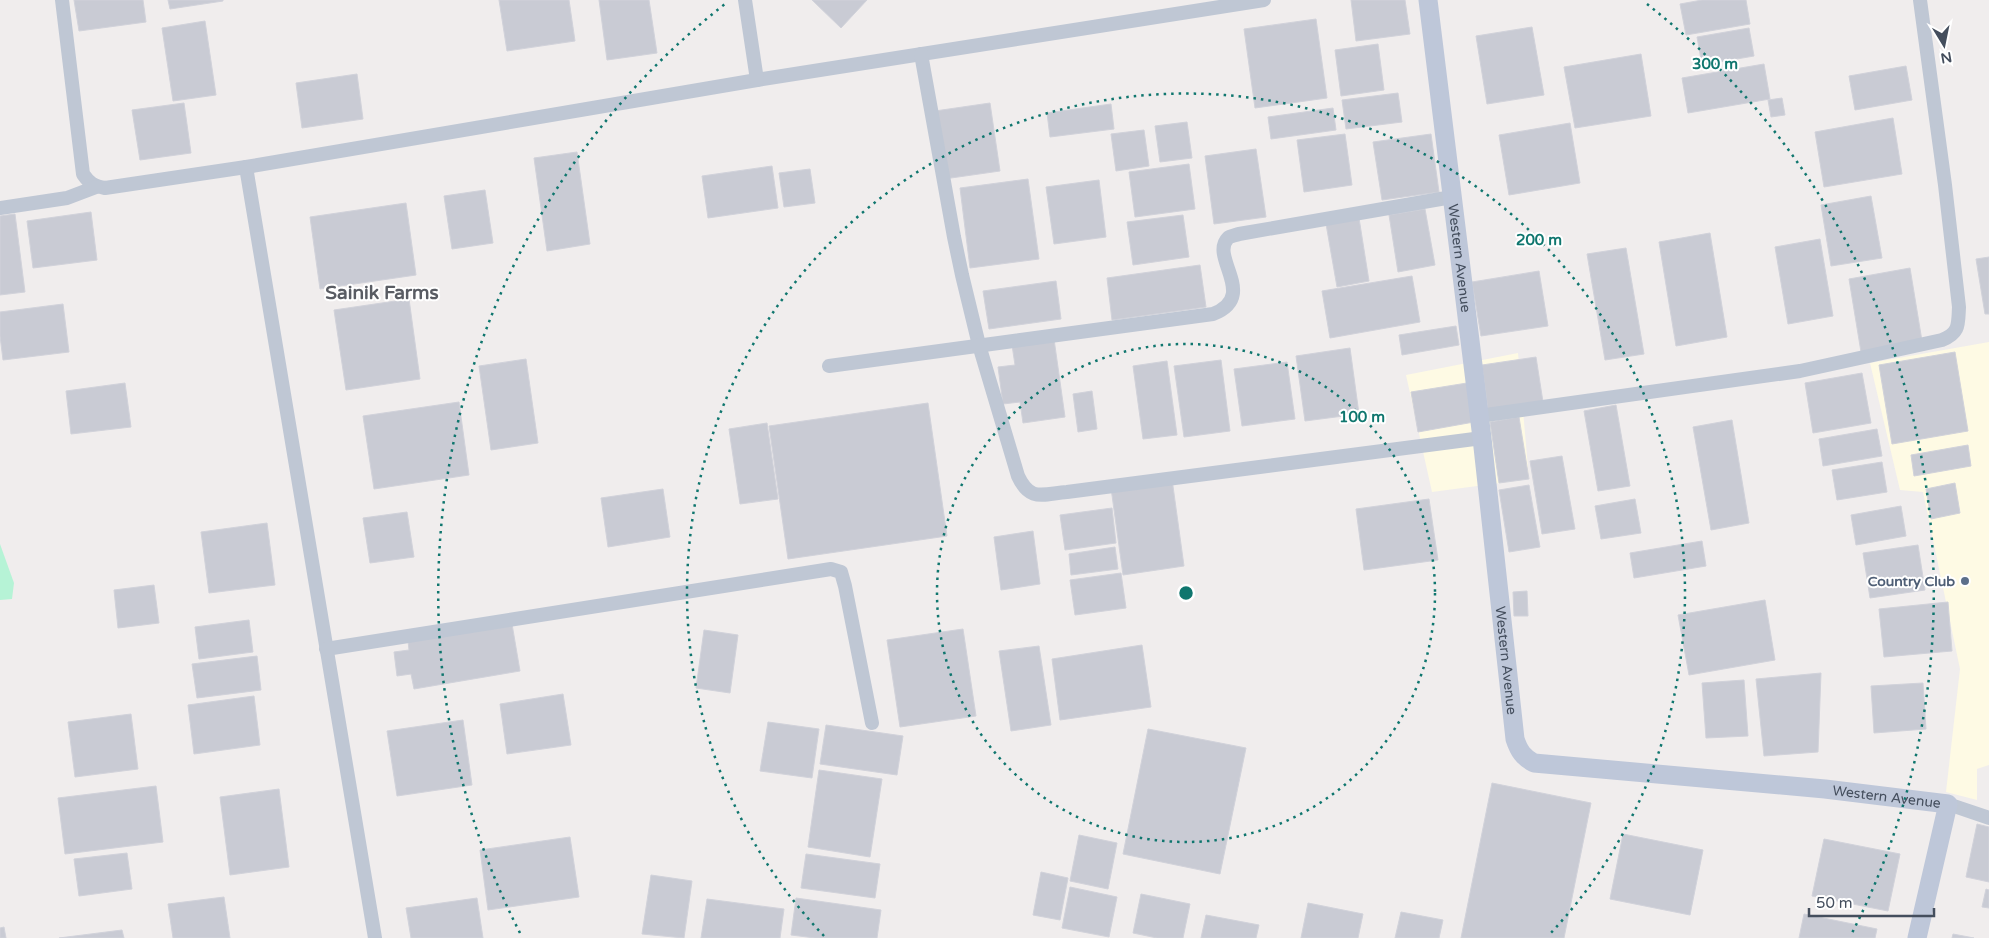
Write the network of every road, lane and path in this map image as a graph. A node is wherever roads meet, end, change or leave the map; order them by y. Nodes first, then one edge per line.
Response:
1 (62, 0) edge
2 (745, 0) edge
3 (1264, 0) edge
4 (1428, 0) edge
5 (1920, 0) edge
6 (921, 54) junction
7 (757, 80) junction
8 (246, 167) junction
9 (96, 187) junction
10 (1452, 197) junction
11 (0, 208) edge
12 (979, 345) junction
13 (829, 366) dead end
14 (1479, 416) junction
15 (1482, 438) junction
16 (326, 649) junction
17 (872, 723) dead end
18 (1948, 804) junction
19 (1989, 818) edge
20 (375, 938) edge
21 (1916, 938) edge

1 - 9 street
2 - 7 street
3 - 6 street
4 - 10 street, Western Avenue
5 - 14 street
6 - 7 street
6 - 12 street
7 - 8 street
8 - 9 street
8 - 16 street
9 - 11 street
10 - 12 street
10 - 14 street, Western Avenue
12 - 13 street
12 - 15 street
14 - 15 street, Western Avenue
15 - 18 street, Western Avenue
16 - 17 street
16 - 20 street
18 - 19 street
18 - 21 street, Western Avenue

